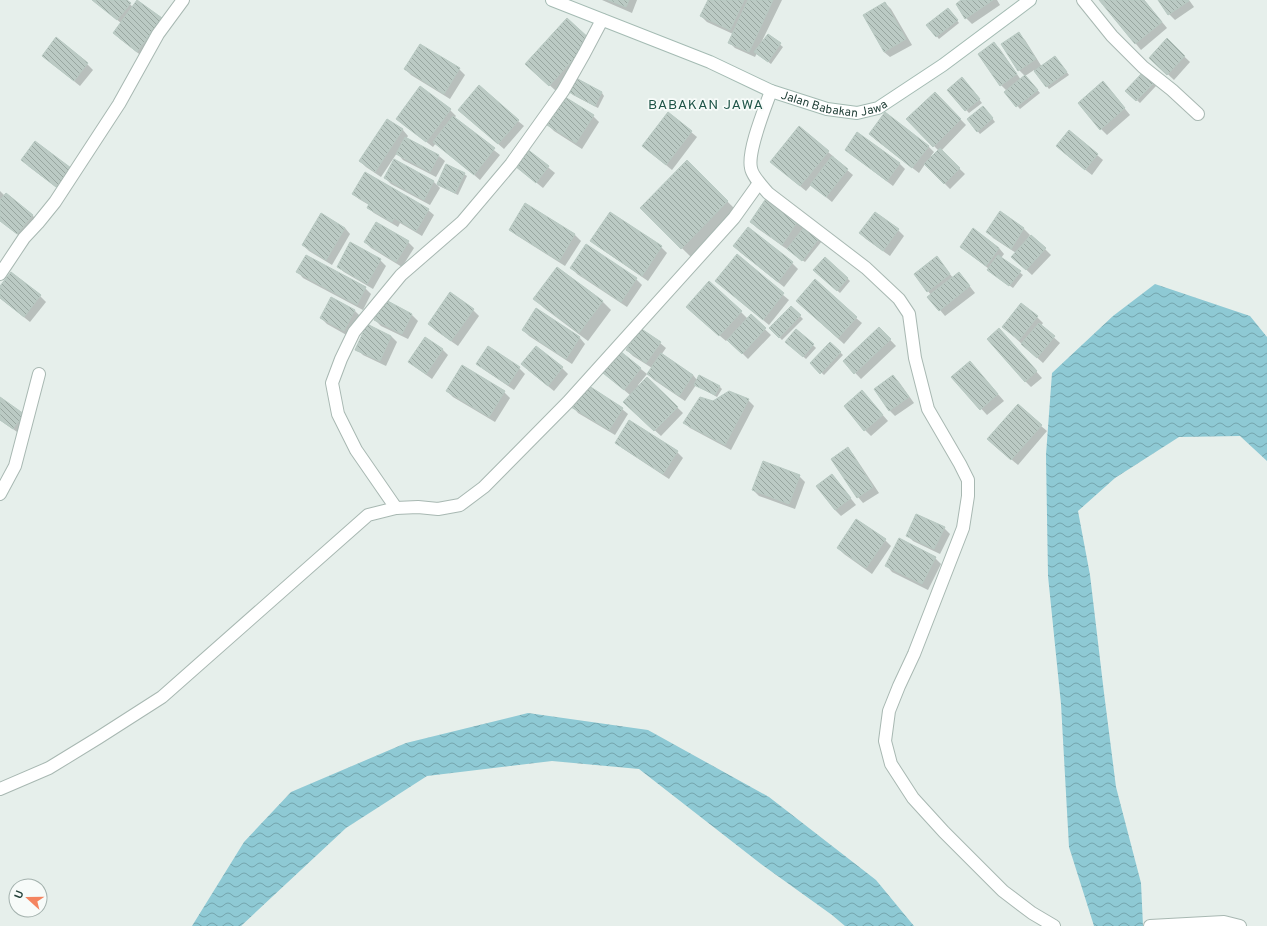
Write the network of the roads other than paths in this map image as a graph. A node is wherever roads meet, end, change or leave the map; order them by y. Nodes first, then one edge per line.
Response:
1 (183, 0) edge
2 (552, 0) edge
3 (1030, 0) edge
4 (1083, 0) edge
5 (602, 20) junction
6 (771, 91) junction
7 (1198, 114) dead end
8 (760, 183) junction
9 (0, 274) edge
10 (39, 374) dead end
11 (0, 494) edge
12 (396, 508) junction
13 (0, 789) edge
14 (1054, 926) edge
15 (1150, 926) edge
16 (1240, 926) edge

1 - 9 street
2 - 5 street, Jalan Babakan Jawa
3 - 6 street, Jalan Babakan Jawa
4 - 7 street
5 - 6 street, Jalan Babakan Jawa
5 - 12 street
6 - 8 street
8 - 12 street
8 - 14 street
10 - 11 street
12 - 13 street
15 - 16 street

